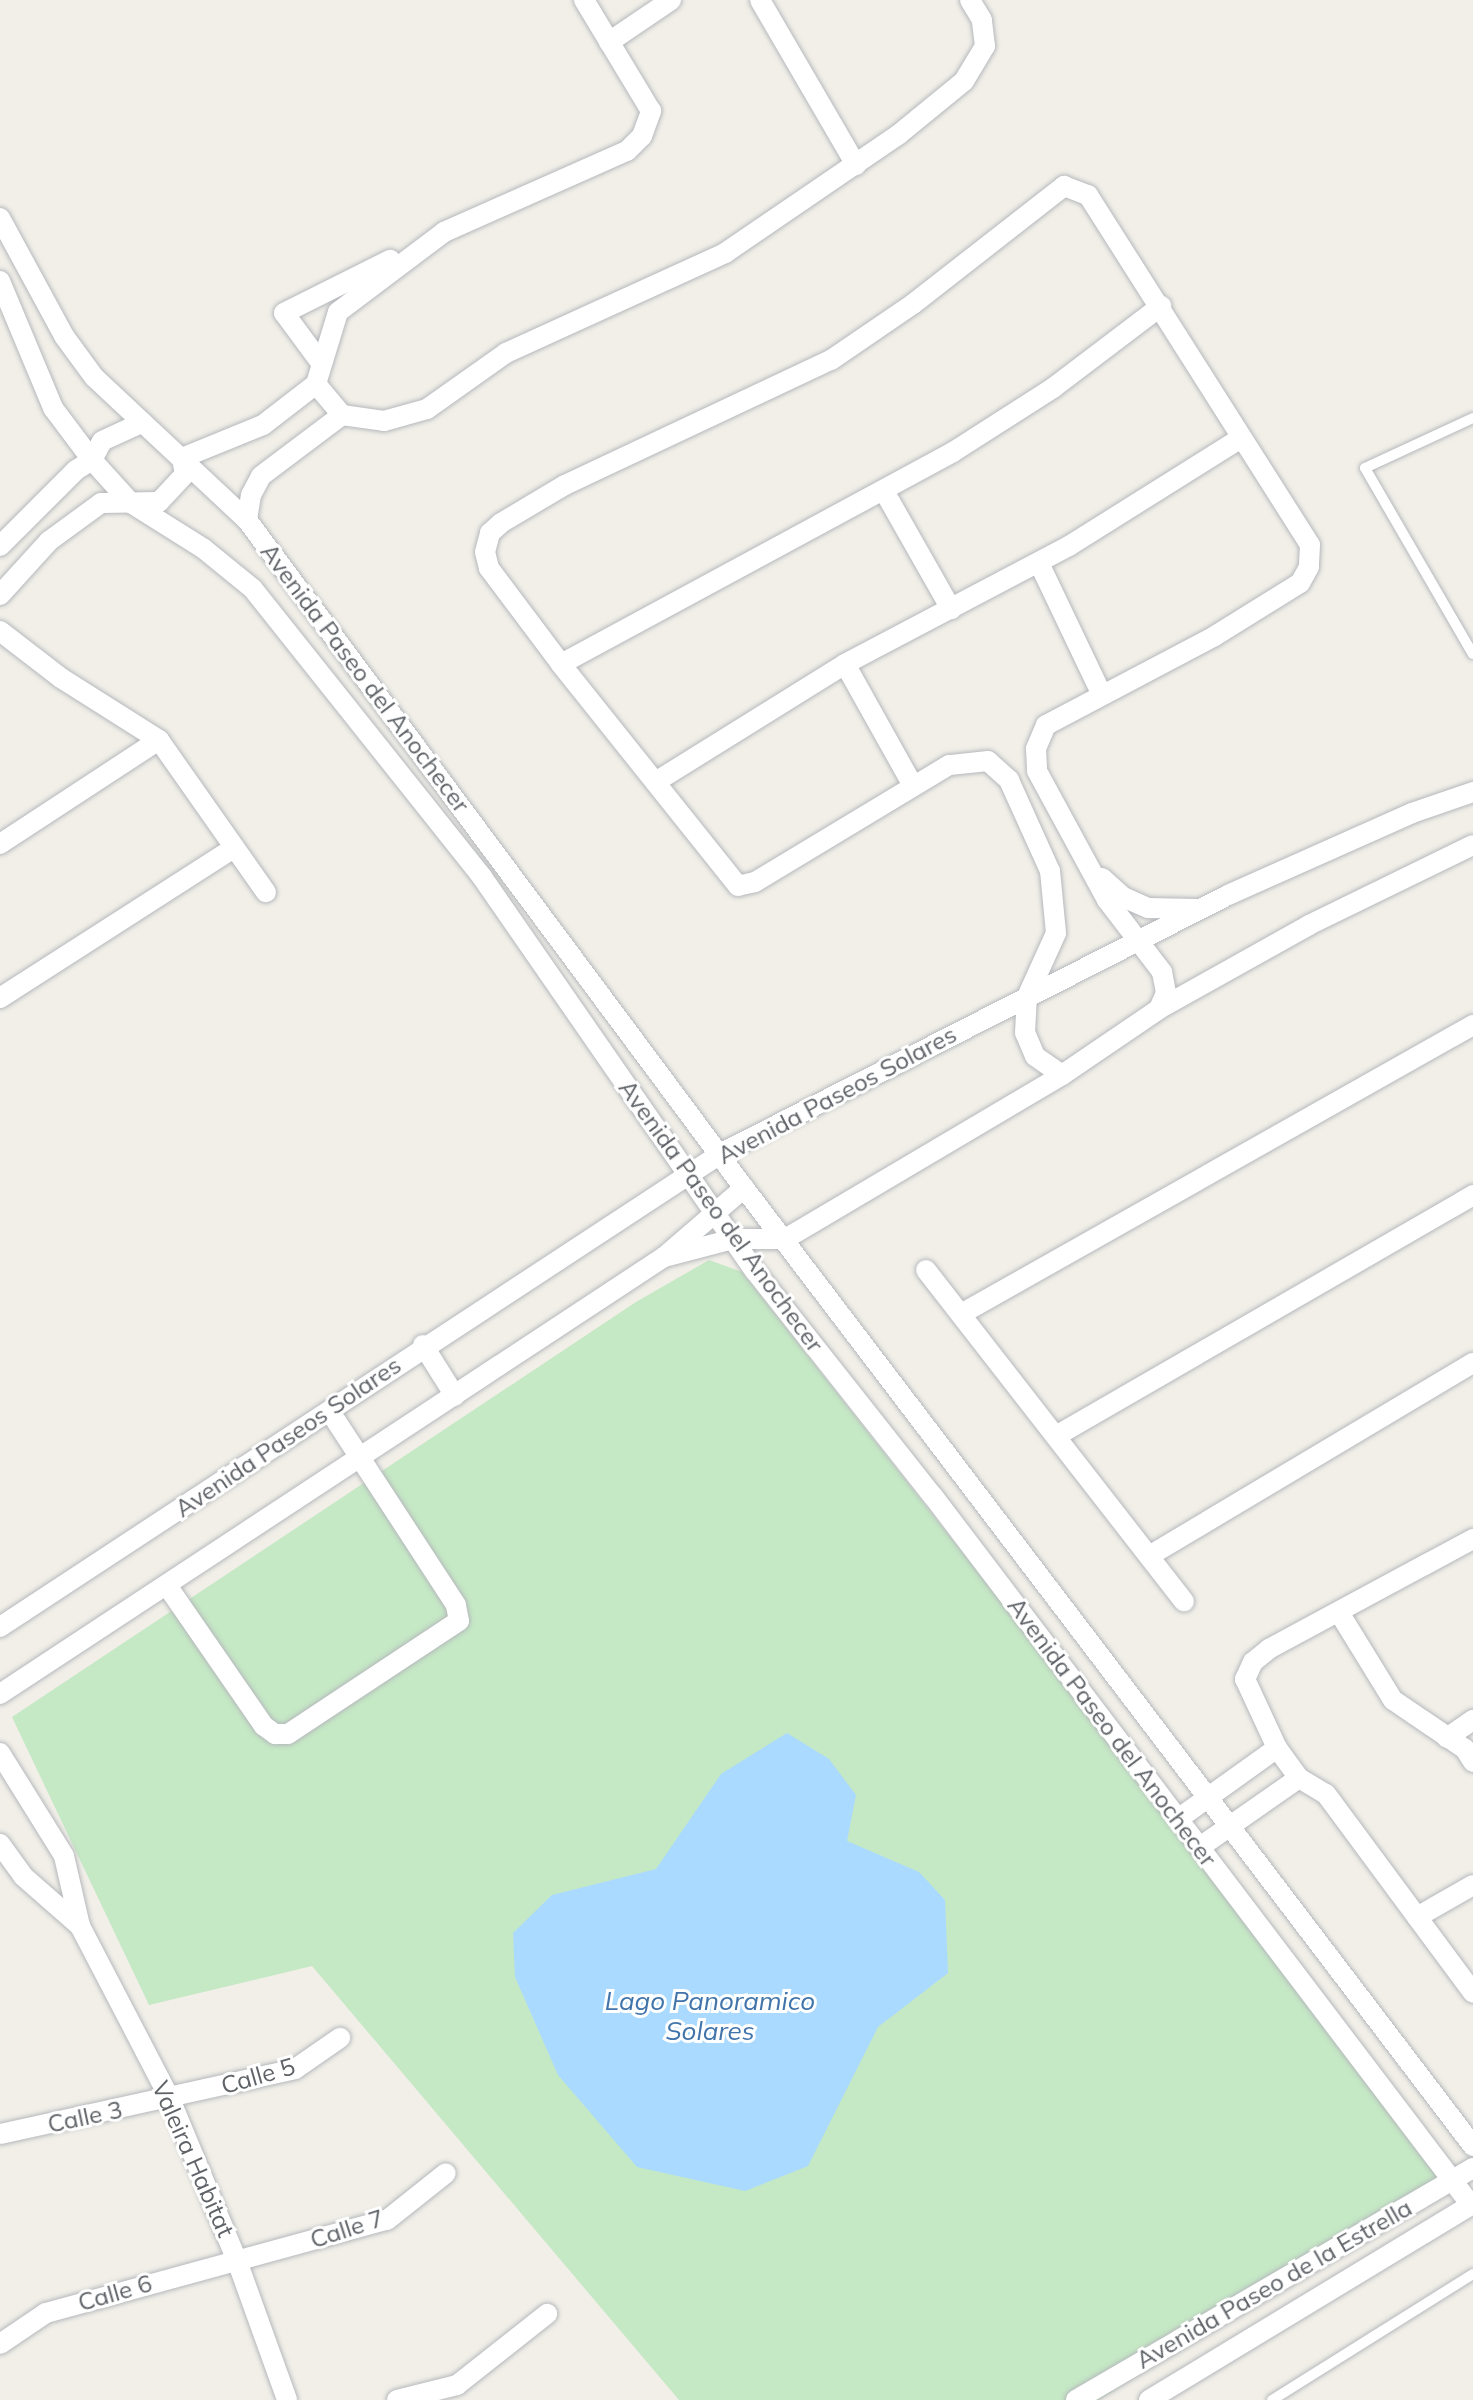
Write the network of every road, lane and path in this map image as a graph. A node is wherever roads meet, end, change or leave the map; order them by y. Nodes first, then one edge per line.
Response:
1 (584, 0) edge
2 (671, 0) edge
3 (760, 0) edge
4 (970, 0) edge
5 (609, 42) junction
6 (856, 165) junction
7 (0, 218) edge
8 (444, 232) junction
9 (0, 281) edge
10 (1161, 306) junction
11 (321, 363) junction
12 (316, 384) junction
13 (342, 415) junction
14 (1473, 418) edge
15 (139, 424) junction
16 (1241, 438) junction
17 (182, 458) junction
18 (92, 460) junction
19 (884, 491) junction
20 (131, 503) junction
21 (247, 520) junction
22 (24, 521) junction
23 (49, 541) junction
24 (0, 546) edge
25 (1039, 563) junction
26 (0, 595) edge
27 (951, 609) junction
28 (0, 631) edge
29 (1473, 654) edge
30 (561, 664) junction
31 (845, 664) junction
32 (1102, 695) junction
33 (159, 740) junction
34 (657, 781) junction
35 (912, 784) junction
36 (1473, 792) edge
37 (0, 819) edge
38 (18, 832) junction
39 (0, 844) edge
40 (1473, 845) edge
41 (234, 848) junction
42 (1091, 869) junction
43 (266, 892) dead end
44 (1200, 909) junction
45 (1137, 942) junction
46 (1027, 997) junction
47 (0, 998) edge
48 (1159, 1009) junction
49 (1473, 1025) edge
50 (1062, 1075) junction
51 (720, 1154) junction
52 (690, 1177) junction
53 (744, 1188) junction
54 (1473, 1195) edge
55 (713, 1210) junction
56 (733, 1239) junction
57 (785, 1239) junction
58 (664, 1257) junction
59 (926, 1270) dead end
60 (961, 1314) junction
61 (423, 1345) junction
62 (1473, 1363) edge
63 (455, 1396) junction
64 (330, 1412) junction
65 (1056, 1436) junction
66 (361, 1459) junction
67 (1473, 1539) edge
68 (1149, 1556) junction
69 (168, 1587) junction
70 (1184, 1601) dead end
71 (1340, 1614) junction
72 (0, 1627) edge
73 (0, 1694) edge
74 (1473, 1720) edge
75 (1447, 1738) junction
76 (1277, 1748) junction
77 (2, 1759) edge
78 (1473, 1762) edge
79 (1299, 1778) junction
80 (1205, 1798) junction
81 (1178, 1819) junction
82 (1228, 1828) junction
83 (0, 1844) edge
84 (1200, 1847) junction
85 (1473, 1885) edge
86 (1417, 1917) junction
87 (80, 1926) junction
88 (1473, 1993) edge
89 (340, 2038) dead end
90 (170, 2099) junction
91 (0, 2134) edge
92 (1473, 2146) edge
93 (1473, 2168) edge
94 (446, 2173) dead end
95 (1455, 2179) junction
96 (1472, 2204) edge
97 (236, 2258) junction
98 (1473, 2274) edge
99 (547, 2314) dead end
100 (0, 2344) edge
101 (287, 2400) edge
102 (397, 2400) edge
103 (1076, 2400) edge
104 (1149, 2400) edge
105 (1272, 2400) edge

1 - 5 street
2 - 5 street
3 - 6 street
4 - 6 street
5 - 8 street
6 - 13 street
7 - 15 street, Avenida Paseo del Anochecer
8 - 11 street
8 - 11 street
9 - 18 street, Avenida Paseo del Anochecer
10 - 16 street
10 - 19 street
10 - 30 street
11 - 12 street
12 - 13 street
12 - 17 street
13 - 21 street
14 - 29 lane
15 - 17 street, Avenida Paseo del Anochecer
15 - 18 street
16 - 25 street
16 - 32 street
17 - 20 street
17 - 21 street, Avenida Paseo del Anochecer
18 - 20 street, Avenida Paseo del Anochecer
18 - 22 street
19 - 27 street
19 - 30 street
20 - 23 street
20 - 52 street, Avenida Paseo del Anochecer
21 - 51 street, Avenida Paseo del Anochecer
22 - 23 street
22 - 24 street
23 - 26 street
25 - 27 street
25 - 32 street
27 - 31 street
28 - 33 street
30 - 34 street
31 - 34 street
31 - 35 street
32 - 42 street
33 - 38 street
33 - 41 street
34 - 35 street
35 - 46 street
36 - 44 street, Avenida Paseos Solares
37 - 38 street
38 - 39 street
40 - 48 street
41 - 43 street
41 - 47 street
42 - 44 street
42 - 45 street
44 - 45 street, Avenida Paseos Solares
45 - 46 street, Avenida Paseos Solares
45 - 48 street
46 - 50 street
46 - 51 street, Avenida Paseos Solares
48 - 50 street
49 - 60 street
50 - 57 street
51 - 52 street, Avenida Paseos Solares
51 - 53 street, Avenida Paseo del Anochecer
52 - 55 street, Avenida Paseo del Anochecer
52 - 61 street, Avenida Paseos Solares
53 - 55 street, Avenida Paseos Solares
53 - 57 street, Avenida Paseo del Anochecer
54 - 65 street
55 - 56 street, Avenida Paseo del Anochecer
55 - 58 street, Avenida Paseos Solares
56 - 57 street, Avenida Paseos Solares
56 - 58 street, Avenida Paseos Solares
56 - 81 street, Avenida Paseo del Anochecer
57 - 80 street, Avenida Paseo del Anochecer
58 - 63 street, Avenida Paseos Solares
59 - 60 street
60 - 65 street
61 - 63 street
61 - 64 street, Avenida Paseos Solares
62 - 68 street
63 - 66 street, Avenida Paseos Solares
64 - 66 street
64 - 72 street, Avenida Paseos Solares
65 - 68 street
66 - 69 street, Avenida Paseos Solares
66 - 69 street
67 - 71 street
68 - 70 street
69 - 73 street, Avenida Paseos Solares
71 - 75 street
71 - 76 street
74 - 75 street
75 - 78 street
76 - 79 street
76 - 80 street
77 - 87 street, Valeira Habitat
79 - 82 street
79 - 86 street
80 - 81 street
80 - 82 street, Avenida Paseo del Anochecer
81 - 84 street, Avenida Paseo del Anochecer
82 - 84 street
82 - 92 street, Avenida Paseo del Anochecer
83 - 87 street, Valeira Habitat
84 - 95 street, Avenida Paseo del Anochecer
85 - 86 street
86 - 88 street
87 - 90 street, Valeira Habitat
89 - 90 street, Calle 5
90 - 91 street, Calle 3
90 - 97 street, Valeira Habitat
93 - 95 street, Avenida Paseo de la Estrella
94 - 97 street, Calle 7
95 - 96 street, Avenida Paseo del Anochecer
95 - 103 street, Avenida Paseo de la Estrella
96 - 104 street, Avenida Paseo de la Estrella
97 - 100 street, Calle 6
97 - 101 street, Valeira Habitat
98 - 105 lane
99 - 102 street

